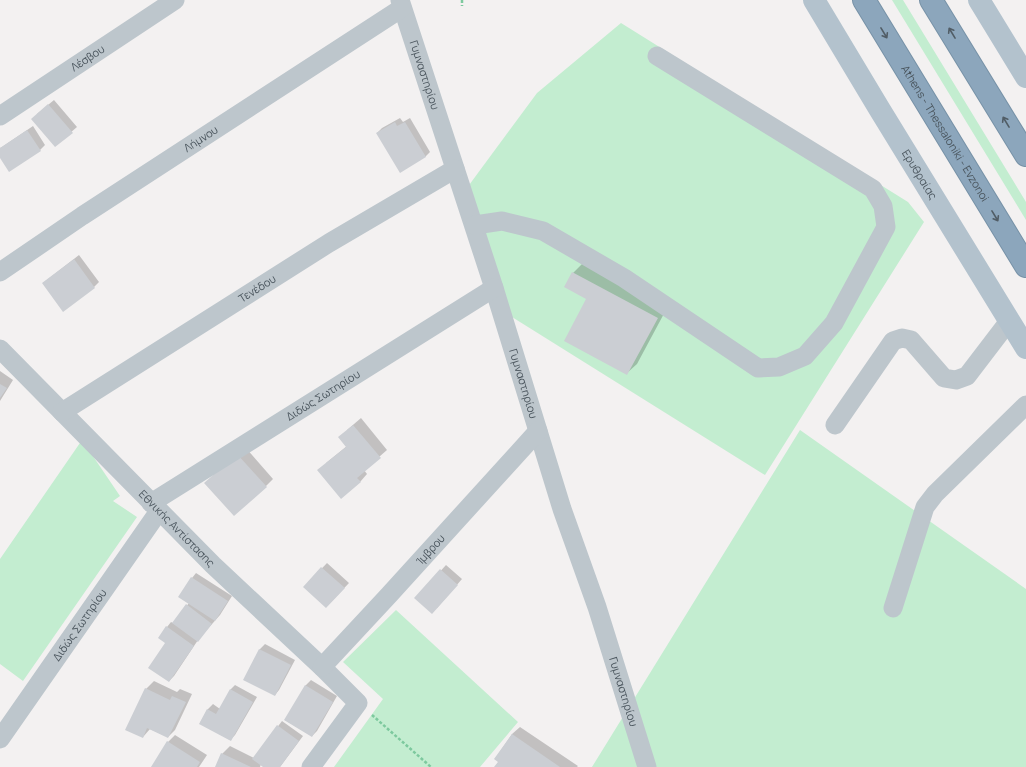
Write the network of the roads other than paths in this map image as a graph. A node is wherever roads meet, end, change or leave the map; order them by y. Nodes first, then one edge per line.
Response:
1 (176, 0) edge
2 (814, 0) edge
3 (864, 0) edge
4 (932, 0) edge
5 (979, 0) edge
6 (401, 4) edge
7 (657, 56) dead end
8 (1026, 77) edge
9 (0, 116) edge
10 (1026, 155) edge
11 (455, 169) junction
12 (475, 226) junction
13 (1026, 266) edge
14 (0, 272) edge
15 (494, 288) junction
16 (1009, 321) junction
17 (0, 348) edge
18 (1026, 348) edge
19 (1026, 405) edge
20 (62, 412) junction
21 (835, 425) dead end
22 (538, 431) junction
23 (155, 507) junction
24 (893, 608) dead end
25 (322, 667) junction
26 (0, 739) edge
27 (311, 767) edge
28 (647, 767) edge

1 - 9 street, Λέσβου
2 - 16 main road, Ερυθραίας
3 -> 13 highway, Athens - Thessaloniki - Evzonoi
10 -> 4 highway
5 - 8 main road
6 - 11 street, Γυμναστηρίου
6 - 14 street, Λήμνου
7 - 12 street
11 - 12 street, Γυμναστηρίου
11 - 20 street, Τενέδου
12 - 15 street, Γυμναστηρίου
15 - 22 street, Γυμναστηρίου
15 - 23 street, Διδώς Σωτηρίου
16 - 18 main road, Ερυθραίας
16 - 21 street
17 - 20 street, Εθνικής Αντίστασης
19 - 24 street
20 - 23 street, Εθνικής Αντίστασης
22 - 25 street, Ίμβρου
22 - 28 street, Γυμναστηρίου
23 - 25 street, Εθνικής Αντίστασης
23 - 26 street, Διδώς Σωτηρίου
25 - 27 street, Εθνικής Αντίστασης

